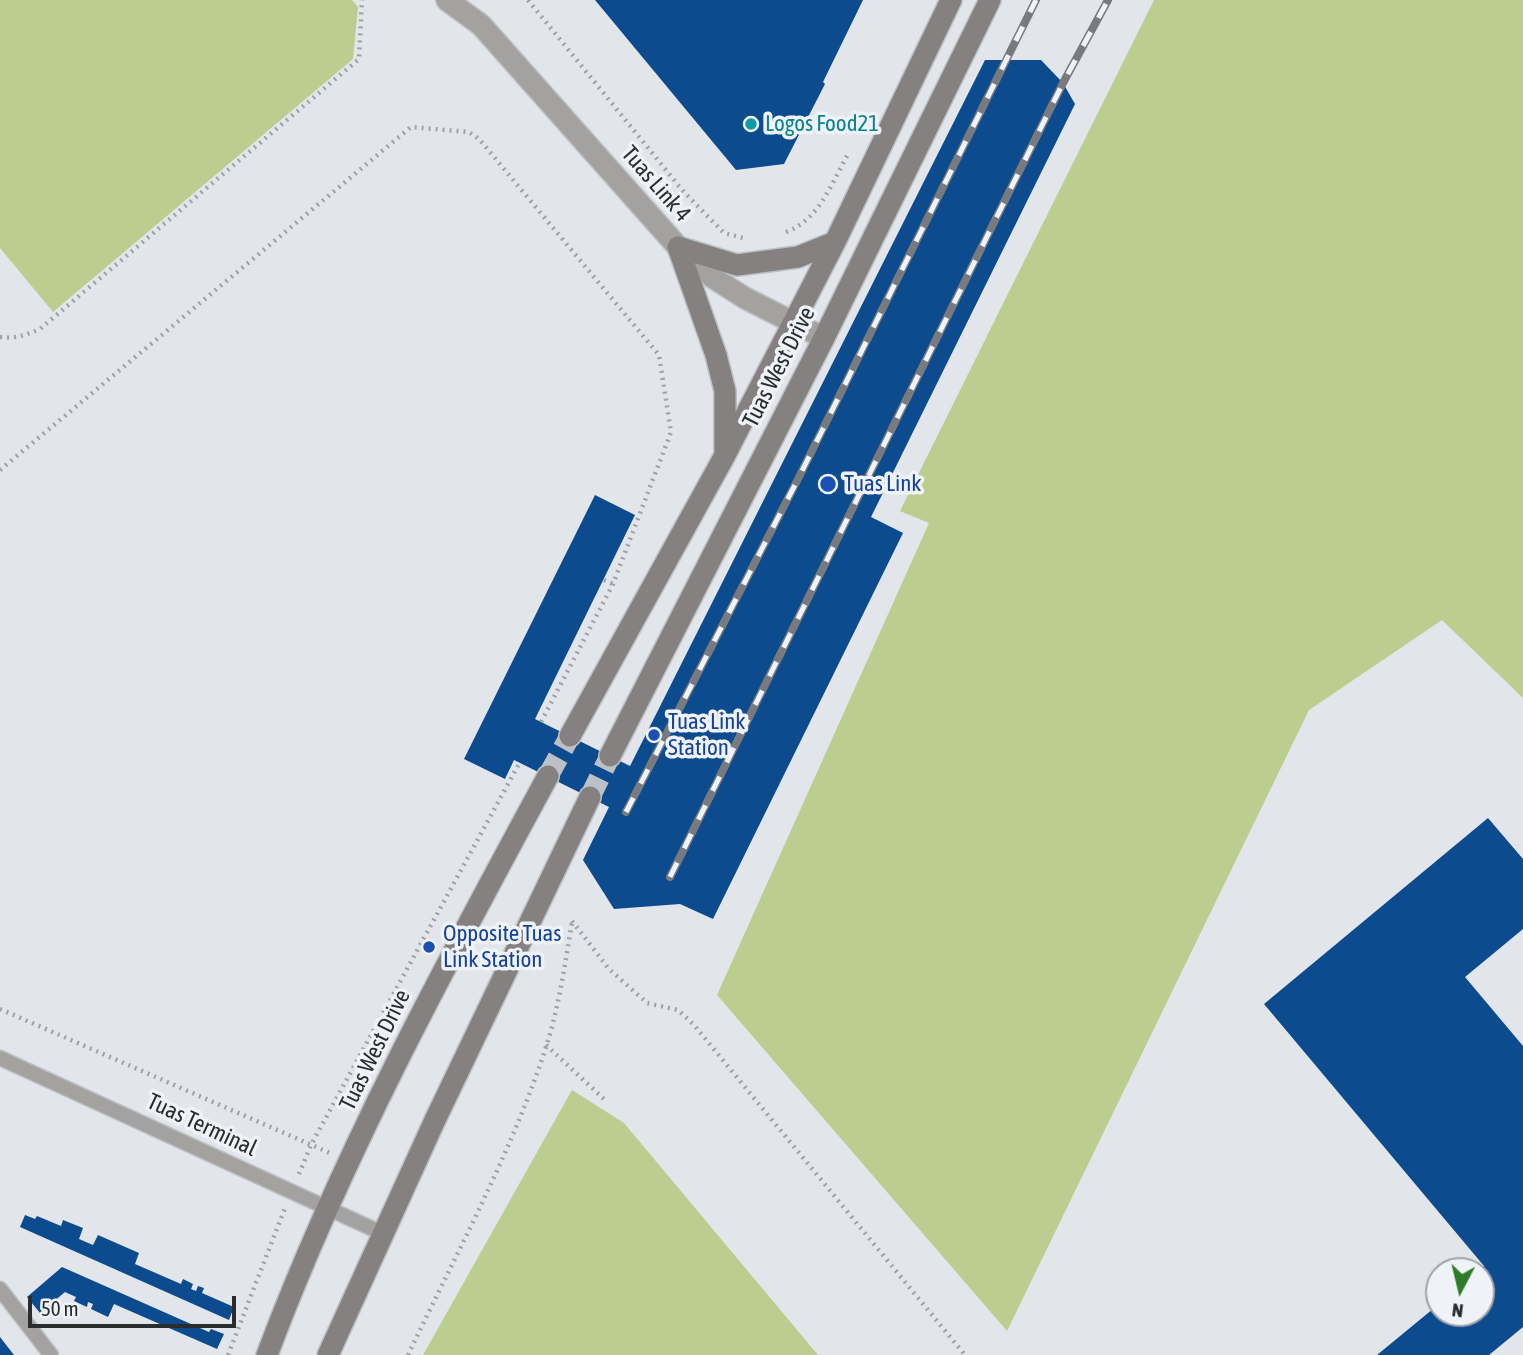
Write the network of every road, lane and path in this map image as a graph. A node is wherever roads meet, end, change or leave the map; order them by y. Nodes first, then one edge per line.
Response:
1 (362, 0) edge
2 (447, 0) edge
3 (469, 0) edge
4 (528, 0) edge
5 (951, 0) edge
6 (990, 0) edge
7 (481, 25) junction
8 (853, 144) dead end
9 (781, 234) dead end
10 (744, 238) dead end
11 (835, 242) junction
12 (677, 247) junction
13 (793, 323) junction
14 (0, 337) edge
15 (824, 338) junction
16 (724, 457) junction
17 (0, 470) edge
18 (604, 580) dead end
19 (613, 584) junction
20 (541, 722) dead end
21 (570, 736) tunnel mouth
22 (610, 756) tunnel mouth
23 (520, 762) dead end
24 (548, 776) tunnel mouth
25 (590, 797) tunnel mouth
26 (0, 1009) edge
27 (546, 1045) junction
28 (0, 1058) edge
29 (606, 1100) dead end
30 (311, 1145) junction
31 (350, 1162) junction
32 (291, 1193) junction
33 (328, 1210) junction
34 (384, 1234) junction
35 (0, 1289) edge
36 (51, 1355) edge
37 (228, 1355) edge
38 (267, 1355) edge
39 (328, 1355) edge
40 (408, 1355) edge
41 (965, 1355) edge

1 - 14 path
2 - 7 street, Tuas Link 4
3 - 7 street, Tuas Link 4
4 - 10 path
5 - 11 main road, Tuas West Drive
6 - 15 main road, Tuas West Drive
7 - 12 street, Tuas Link 4
8 - 9 path
11 - 12 main road
11 - 13 main road, Tuas West Drive
12 - 13 street, Tuas Link 4
12 - 16 main road
13 - 15 street, Tuas Link 4
13 - 16 main road, Tuas West Drive
15 - 22 main road, Tuas West Drive
16 - 21 main road, Tuas West Drive
17 - 19 path
18 - 19 path
19 - 20 path
23 - 30 path
24 - 31 main road, Tuas West Drive
25 - 34 main road
26 - 30 path
27 - 29 path
27 - 40 path
27 - 41 path
28 - 32 lane, Tuas Terminal
30 - 31 path
30 - 32 path
31 - 33 main road, Tuas West Drive
32 - 33 lane, Tuas Terminal
32 - 37 path
33 - 34 lane, Tuas Terminal
33 - 38 main road, Tuas West Drive
34 - 39 main road
35 - 36 lane

